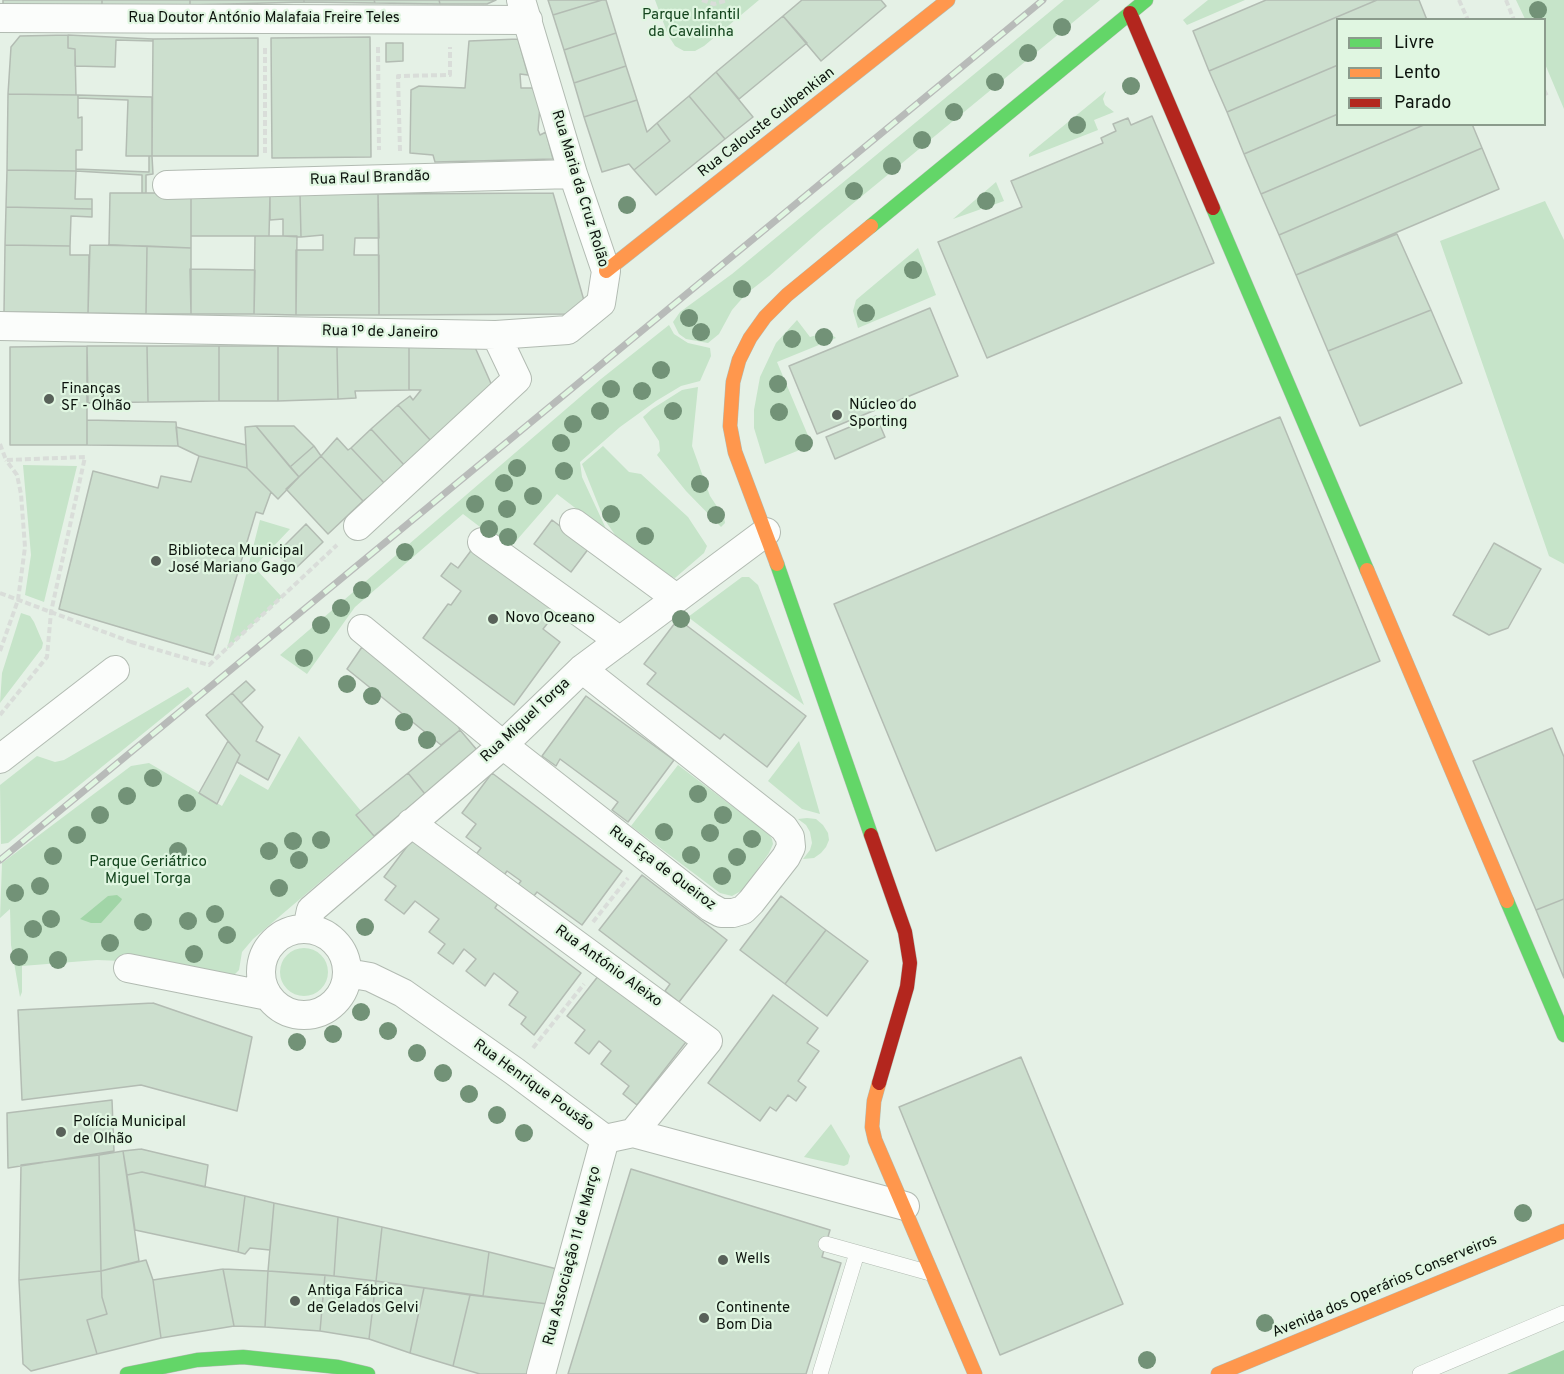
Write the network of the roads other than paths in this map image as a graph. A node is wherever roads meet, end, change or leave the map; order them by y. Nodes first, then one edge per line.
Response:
1 (948, 0) edge
2 (1146, 0) edge
3 (525, 10) edge
4 (1130, 13) junction
5 (0, 18) edge
6 (573, 174) junction
7 (167, 185) dead end
8 (606, 271) junction
9 (0, 326) edge
10 (496, 335) junction
11 (574, 523) dead end
12 (358, 526) road end
13 (766, 532) junction
14 (482, 542) dead end
15 (676, 598) junction
16 (362, 629) dead end
17 (620, 641) junction
18 (582, 669) junction
19 (115, 670) road end
20 (503, 745) junction
21 (0, 759) edge
22 (411, 823) junction
23 (307, 929) junction
24 (128, 968) dead end
25 (347, 973) junction
26 (268, 996) junction
27 (1564, 1035) edge
28 (633, 1133) junction
29 (605, 1139) junction
30 (904, 1206) junction
31 (1564, 1231) edge
32 (826, 1244) dead end
33 (857, 1253) junction
34 (932, 1274) junction
35 (1564, 1313) edge
36 (127, 1374) edge
37 (368, 1374) edge
38 (541, 1374) edge
39 (820, 1374) edge
40 (975, 1374) edge
41 (1218, 1374) edge
42 (1420, 1374) edge

1 - 8 street, Rua Calouste Gulbenkian
2 - 4 street
3 - 5 street, Rua Doutor António Malafaia Freire Teles
3 - 6 street, Rua Maria da Cruz Rolão
4 - 13 street
4 - 27 street
6 - 7 street, Rua Raul Brandão
6 - 8 street, Rua Maria da Cruz Rolão
8 - 10 street, Rua Maria da Cruz Rolão
9 - 10 street, Rua 1º de Janeiro
10 - 12 street
11 - 15 street
13 - 15 street, Rua Miguel Torga
13 - 30 street
14 - 17 street
15 - 17 street, Rua Miguel Torga
16 - 20 street, Rua Eça de Queiroz
17 - 18 street, Rua Miguel Torga
18 - 20 street, Rua Miguel Torga
18 - 20 street, Rua Eça de Queiroz
19 - 21 street
20 - 22 street, Rua Miguel Torga
22 - 23 street, Rua Miguel Torga
22 - 28 street, Rua António Aleixo
23 - 25 street
23 - 26 street
24 - 26 street
25 - 26 street
25 - 29 street, Rua Henrique Pousão
28 - 29 street, Rua Henrique Pousão
28 - 30 street, Rua Henrique Pousão
29 - 38 street, Rua Associação 11 de Março
30 - 34 street
31 - 41 street, Avenida dos Operários Conserveiros
32 - 33 lane
33 - 34 lane
33 - 39 lane
34 - 40 street
35 - 42 lane
36 - 37 street

